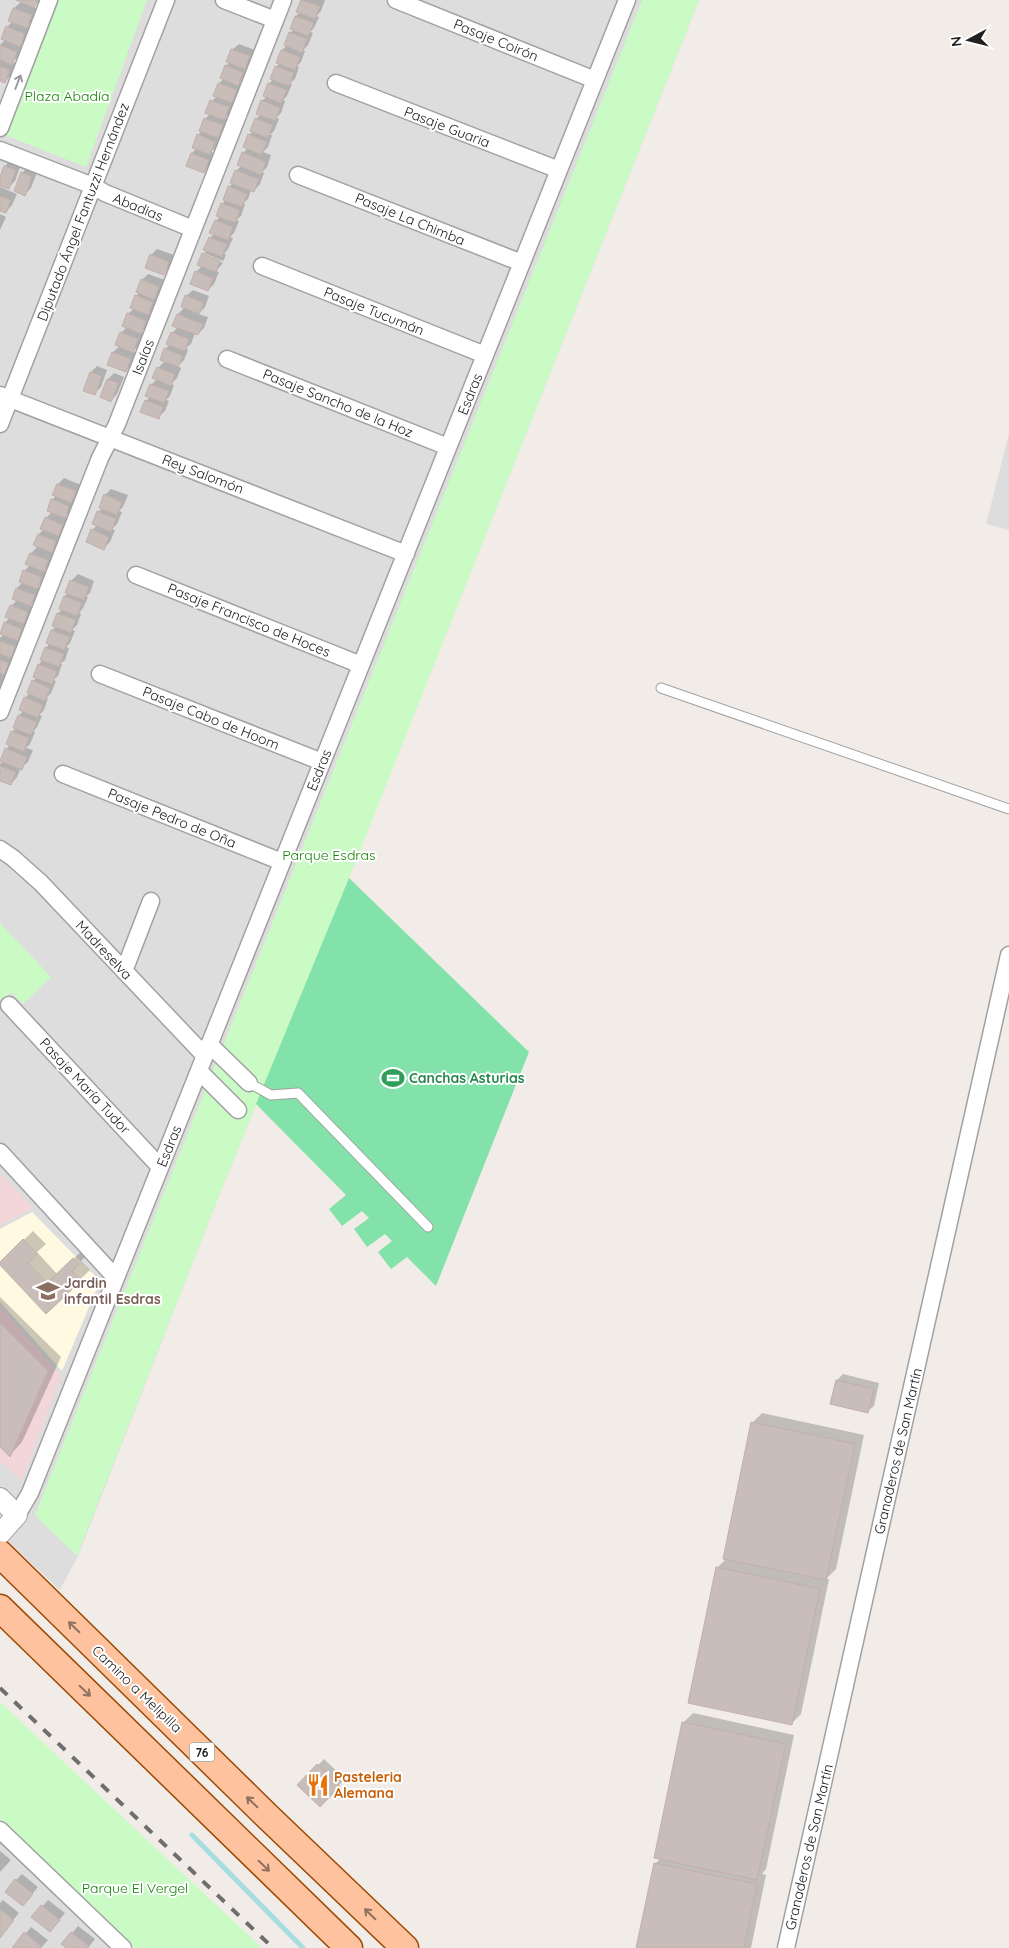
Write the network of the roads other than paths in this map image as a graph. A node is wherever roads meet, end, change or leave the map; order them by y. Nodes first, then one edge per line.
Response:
1 (50, 0) edge
2 (166, 0) edge
3 (224, 0) edge
4 (283, 0) edge
5 (396, 0) edge
6 (627, 0) edge
7 (275, 20) junction
8 (595, 80) junction
9 (336, 83) dead end
10 (0, 128) edge
11 (0, 150) edge
12 (559, 170) junction
13 (298, 175) dead end
14 (93, 186) junction
15 (193, 229) junction
16 (522, 263) junction
17 (262, 266) dead end
18 (485, 355) junction
19 (227, 359) dead end
20 (5, 397) edge
21 (0, 424) edge
22 (110, 438) junction
23 (448, 447) junction
24 (406, 554) junction
25 (136, 575) dead end
26 (361, 666) junction
27 (100, 674) dead end
28 (661, 688) dead end
29 (0, 712) edge
30 (322, 762) junction
31 (63, 774) dead end
32 (1009, 809) edge
33 (0, 849) edge
34 (282, 862) junction
35 (151, 901) dead end
36 (1009, 955) edge
37 (124, 971) junction
38 (9, 1005) dead end
39 (204, 1057) junction
40 (249, 1083) joint
41 (238, 1110) dead end
42 (0, 1152) edge
43 (160, 1167) junction
44 (428, 1227) dead end
45 (116, 1278) junction
46 (0, 1498) edge
47 (17, 1515) junction
48 (0, 1534) edge
49 (0, 1554) edge
50 (0, 1608) edge
51 (0, 1830) edge
52 (123, 1948) edge
53 (349, 1948) edge
54 (405, 1948) edge
55 (786, 1948) edge

10 -> 1 street
2 - 14 street, Diputado Ángel Fantuzzi Hernández
3 - 7 street
4 - 7 street, Isaías
5 - 8 street, Pasaje Coirón
6 - 8 street, Esdras
7 - 15 street, Isaías
8 - 12 street, Esdras
9 - 12 street, Pasaje Guaria
11 - 14 street, Abadias
12 - 16 street, Esdras
13 - 16 street, Pasaje La Chimba
14 - 15 street, Abadias
14 - 20 street, Diputado Ángel Fantuzzi Hernández
15 - 22 street, Isaías
16 - 18 street, Esdras
17 - 18 street, Pasaje Tucumán
18 - 23 street, Esdras
19 - 23 street, Pasaje Sancho de la Hoz
20 - 21 street, Diputado Ángel Fantuzzi Hernández
20 - 22 street, Rey Salomón
22 - 24 street, Rey Salomón
22 - 29 street, Isaías
23 - 24 street, Esdras
24 - 26 street, Esdras
25 - 26 street, Pasaje Francisco de Hoces
26 - 30 street, Esdras
27 - 30 street, Pasaje Cabo de Hoom
28 - 32 lane
30 - 34 street, Esdras
31 - 34 street, Pasaje Pedro de Oña
33 - 37 street, Madreselva
34 - 39 street, Esdras
35 - 37 street
36 - 55 street, Granaderos de San Martín
37 - 39 street, Madreselva
38 - 43 street, Pasaje María Tudor
39 - 40 street, Madreselva
39 - 41 street, Madreselva
39 - 43 street, Esdras
40 - 44 lane
42 - 45 street
43 - 45 street, Esdras
45 - 47 street, Esdras
46 - 47 street
47 - 48 street, Esdras
54 -> 49 main road, Camino a Melipilla / 76
50 -> 53 main road
51 - 52 street

